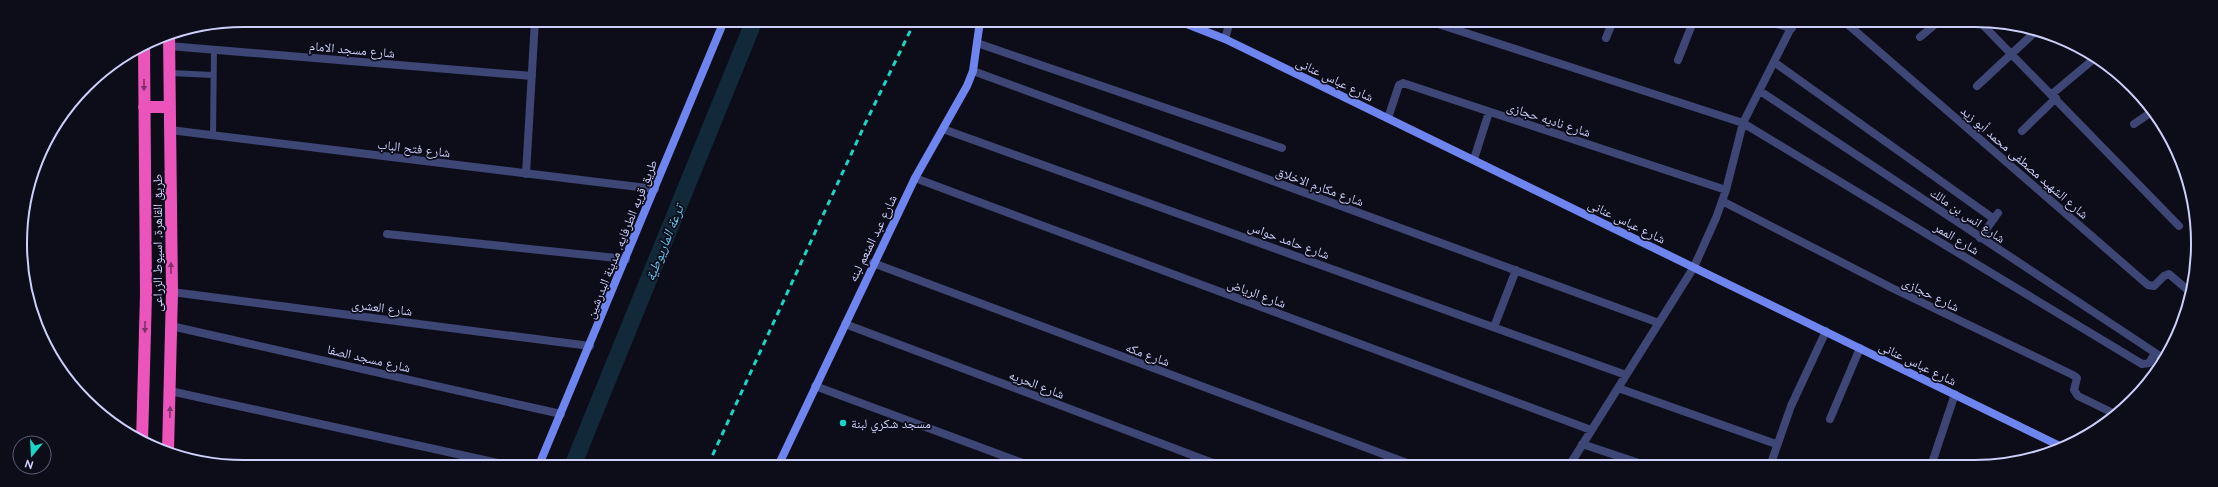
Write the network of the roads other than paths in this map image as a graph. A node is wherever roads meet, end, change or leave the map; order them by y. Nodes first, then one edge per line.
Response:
1 (535, 27) edge
2 (721, 27) edge
3 (979, 27) edge
4 (1194, 27) edge
5 (1228, 27) edge
6 (1447, 27) edge
7 (1611, 27) edge
8 (1691, 27) edge
9 (1792, 27) edge
10 (1851, 27) edge
11 (1932, 27) edge
12 (1985, 27) edge
13 (2032, 34) edge
14 (1606, 38) dead end
15 (1920, 38) dead end
16 (1225, 39) junction
17 (169, 40) edge
18 (977, 43) junction
19 (214, 49) junction
20 (144, 51) edge
21 (2011, 54) junction
22 (1678, 60) dead end
23 (2092, 61) edge
24 (1774, 62) junction
25 (973, 71) junction
26 (170, 73) junction
27 (213, 75) junction
28 (532, 76) junction
29 (1977, 86) dead end
30 (1760, 91) junction
31 (2054, 96) junction
32 (144, 107) junction
33 (170, 107) junction
34 (1489, 112) junction
35 (2148, 114) edge
36 (1388, 118) junction
37 (1743, 123) junction
38 (2134, 124) dead end
39 (943, 129) junction
40 (170, 130) junction
41 (2022, 131) dead end
42 (213, 135) junction
43 (1282, 148) dead end
44 (1474, 159) junction
45 (526, 174) junction
46 (915, 178) junction
47 (655, 189) junction
48 (1726, 190) junction
49 (1722, 201) junction
50 (2179, 226) dead end
51 (387, 234) dead end
52 (1980, 238) junction
53 (626, 259) junction
54 (874, 263) junction
55 (1694, 267) junction
56 (1516, 270) junction
57 (2186, 289) edge
58 (172, 292) junction
59 (1659, 323) junction
60 (845, 324) junction
61 (171, 326) junction
62 (1494, 327) junction
63 (1826, 331) junction
64 (590, 346) junction
65 (1860, 348) junction
66 (2155, 353) junction
67 (2160, 356) edge
68 (1626, 375) junction
69 (815, 386) junction
70 (1618, 388) junction
71 (170, 391) junction
72 (1955, 394) junction
73 (2110, 412) edge
74 (561, 414) junction
75 (1830, 420) dead end
76 (1591, 430) junction
77 (142, 435) edge
78 (1582, 444) junction
79 (1776, 444) junction
80 (2056, 444) edge
81 (168, 447) edge
82 (484, 460) edge
83 (541, 460) edge
84 (783, 460) edge
85 (1015, 460) edge
86 (1205, 460) edge
87 (1399, 460) edge
88 (1573, 460) edge
89 (1630, 460) edge
90 (1772, 460) edge
91 (1933, 460) edge

1 - 28 street
2 - 47 main road, طريق قريه الطرفايه, مدينة البدرشين
3 - 18 main road, شارع عبد المنعم لبنه
4 - 16 main road, شارع عباس عنانى
5 - 16 street
6 - 37 street
7 - 14 street
8 - 22 street
9 - 24 street
10 - 57 street, شارع الشهيد مصطفى محمد أبو زيد
11 - 15 street
12 - 21 street
13 - 21 street
16 - 36 main road, شارع عباس عنانى
17 - 19 street, شارع مسجد الامام
17 - 26 highway, طريق القاهرة, اسيوط الزراعى
18 - 25 main road, شارع عبد المنعم لبنه
18 - 43 street
19 - 27 lane
19 - 28 street, شارع مسجد الامام
20 -> 32 highway, طريق القاهرة, اسيوط الزراعى
21 - 29 street
21 - 31 street
23 - 31 street
24 - 30 street
24 - 52 street
25 - 39 main road, شارع عبد المنعم لبنه
25 - 56 street, شارع مكارم الاخلاق
26 - 27 lane
26 - 33 highway, طريق القاهرة, اسيوط الزراعى
27 - 42 lane
28 - 45 street
30 - 37 street
30 - 52 street, شارع انس بن مالك
31 - 41 street
31 - 50 street
32 - 33 highway
32 -> 77 highway, طريق القاهرة, اسيوط الزراعى
33 - 40 highway, طريق القاهرة, اسيوط الزراعى
34 - 36 street, شارع ناديه حجازى
34 - 44 street
34 - 48 street, شارع ناديه حجازى
35 - 38 street
36 - 44 main road, شارع عباس عنانى
37 - 48 street
37 - 66 street, شارع الممر
39 - 46 main road, شارع عبد المنعم لبنه
39 - 62 street, شارع حامد حواس
40 - 42 street, شارع فتح الباب
58 -> 40 highway, طريق القاهرة, اسيوط الزراعى
42 - 45 street, شارع فتح الباب
44 - 55 main road, شارع عباس عنانى
45 - 47 street, شارع فتح الباب
46 - 54 main road, شارع عبد المنعم لبنه
46 - 76 street, شارع الرياض
47 - 53 main road, طريق قريه الطرفايه, مدينة البدرشين
48 - 49 street
49 - 55 street
49 - 73 street, شارع حجازى
51 - 53 street
52 - 66 street, شارع انس بن مالك
53 - 64 main road, طريق قريه الطرفايه, مدينة البدرشين
54 - 60 main road, شارع عبد المنعم لبنه
54 - 87 street, شارع مكه
55 - 59 street
55 - 63 main road, شارع عباس عنانى
56 - 59 street, شارع مكارم الاخلاق
56 - 62 street
58 - 61 highway, طريق القاهرة, اسيوط الزراعى
58 - 64 street, شارع العشرى
59 - 68 street
60 - 69 main road, شارع عبد المنعم لبنه
60 - 86 street, شارع الحريه
61 - 71 highway, طريق القاهرة, اسيوط الزراعى
61 - 74 street, شارع مسجد الصفا
62 - 68 street, شارع حامد حواس
63 - 65 main road, شارع عباس عنانى
63 - 79 street
64 - 74 main road, طريق قريه الطرفايه, مدينة البدرشين
65 - 72 main road, شارع عباس عنانى
65 - 75 street
66 - 67 street, شارع انس بن مالك
68 - 70 street
69 - 84 main road, شارع عبد المنعم لبنه
69 - 85 street
70 - 76 street
70 - 79 street
81 -> 71 highway, طريق القاهرة, اسيوط الزراعى
71 - 82 street
72 - 80 main road, شارع عباس عنانى
72 - 91 street
74 - 83 main road, طريق قريه الطرفايه, مدينة البدرشين
76 - 78 street
78 - 88 street
78 - 89 street
79 - 90 street

